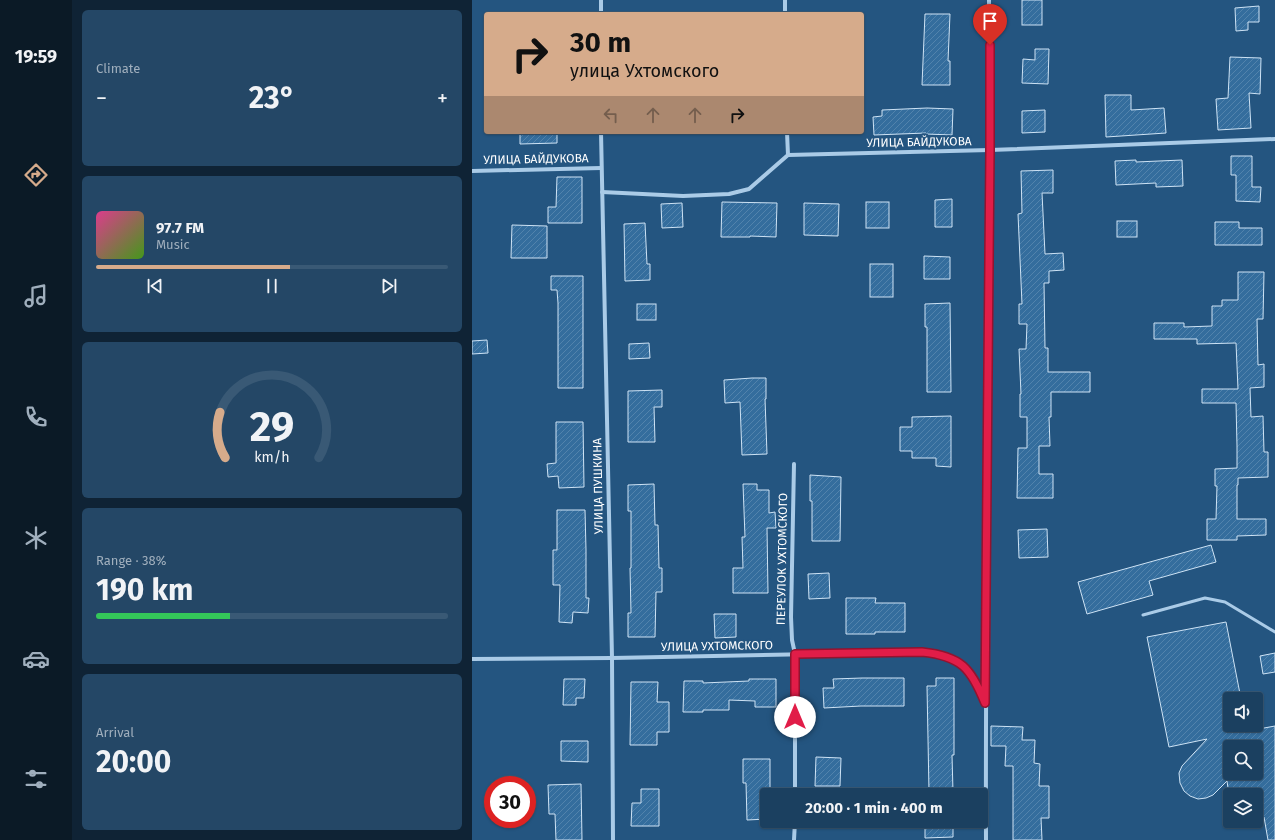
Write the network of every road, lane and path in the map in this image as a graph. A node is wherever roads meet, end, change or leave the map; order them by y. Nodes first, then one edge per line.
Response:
1 (601, 0) edge
2 (785, 0) edge
3 (989, 0) edge
4 (601, 12) edge
5 (785, 12) edge
6 (601, 134) edge
7 (787, 134) edge
8 (1275, 139) edge
9 (990, 150) junction
10 (788, 154) junction
11 (601, 168) junction
12 (472, 170) edge
13 (602, 192) junction
14 (794, 464) dead end
15 (1143, 616) dead end
16 (1275, 632) edge
17 (795, 654) junction
18 (472, 658) edge
19 (612, 658) junction
20 (985, 703) junction
21 (795, 788) edge
22 (794, 828) edge
23 (613, 840) edge
24 (794, 840) edge
25 (986, 840) edge

1 - 4 street
2 - 5 street
3 - 9 street
6 - 11 street, УЛИЦА ПУШКИНА
7 - 10 street
8 - 9 street, УЛИЦА БАЙДУКОВА
9 - 10 street, УЛИЦА БАЙДУКОВА
9 - 20 street
10 - 13 street
11 - 12 street, УЛИЦА БАЙДУКОВА
11 - 13 street, УЛИЦА ПУШКИНА
13 - 19 street, УЛИЦА ПУШКИНА
14 - 17 street, ПЕРЕУЛОК УХТОМСКОГО
15 - 16 lane
17 - 19 street, УЛИЦА УХТОМСКОГО
17 - 20 street, УЛИЦА УХТОМСКОГО
17 - 21 street, ПЕРЕУЛОК УХТОМСКОГО
18 - 19 street, УЛИЦА УХТОМСКОГО
19 - 23 street, УЛИЦА ПУШКИНА
20 - 25 street
22 - 24 street

